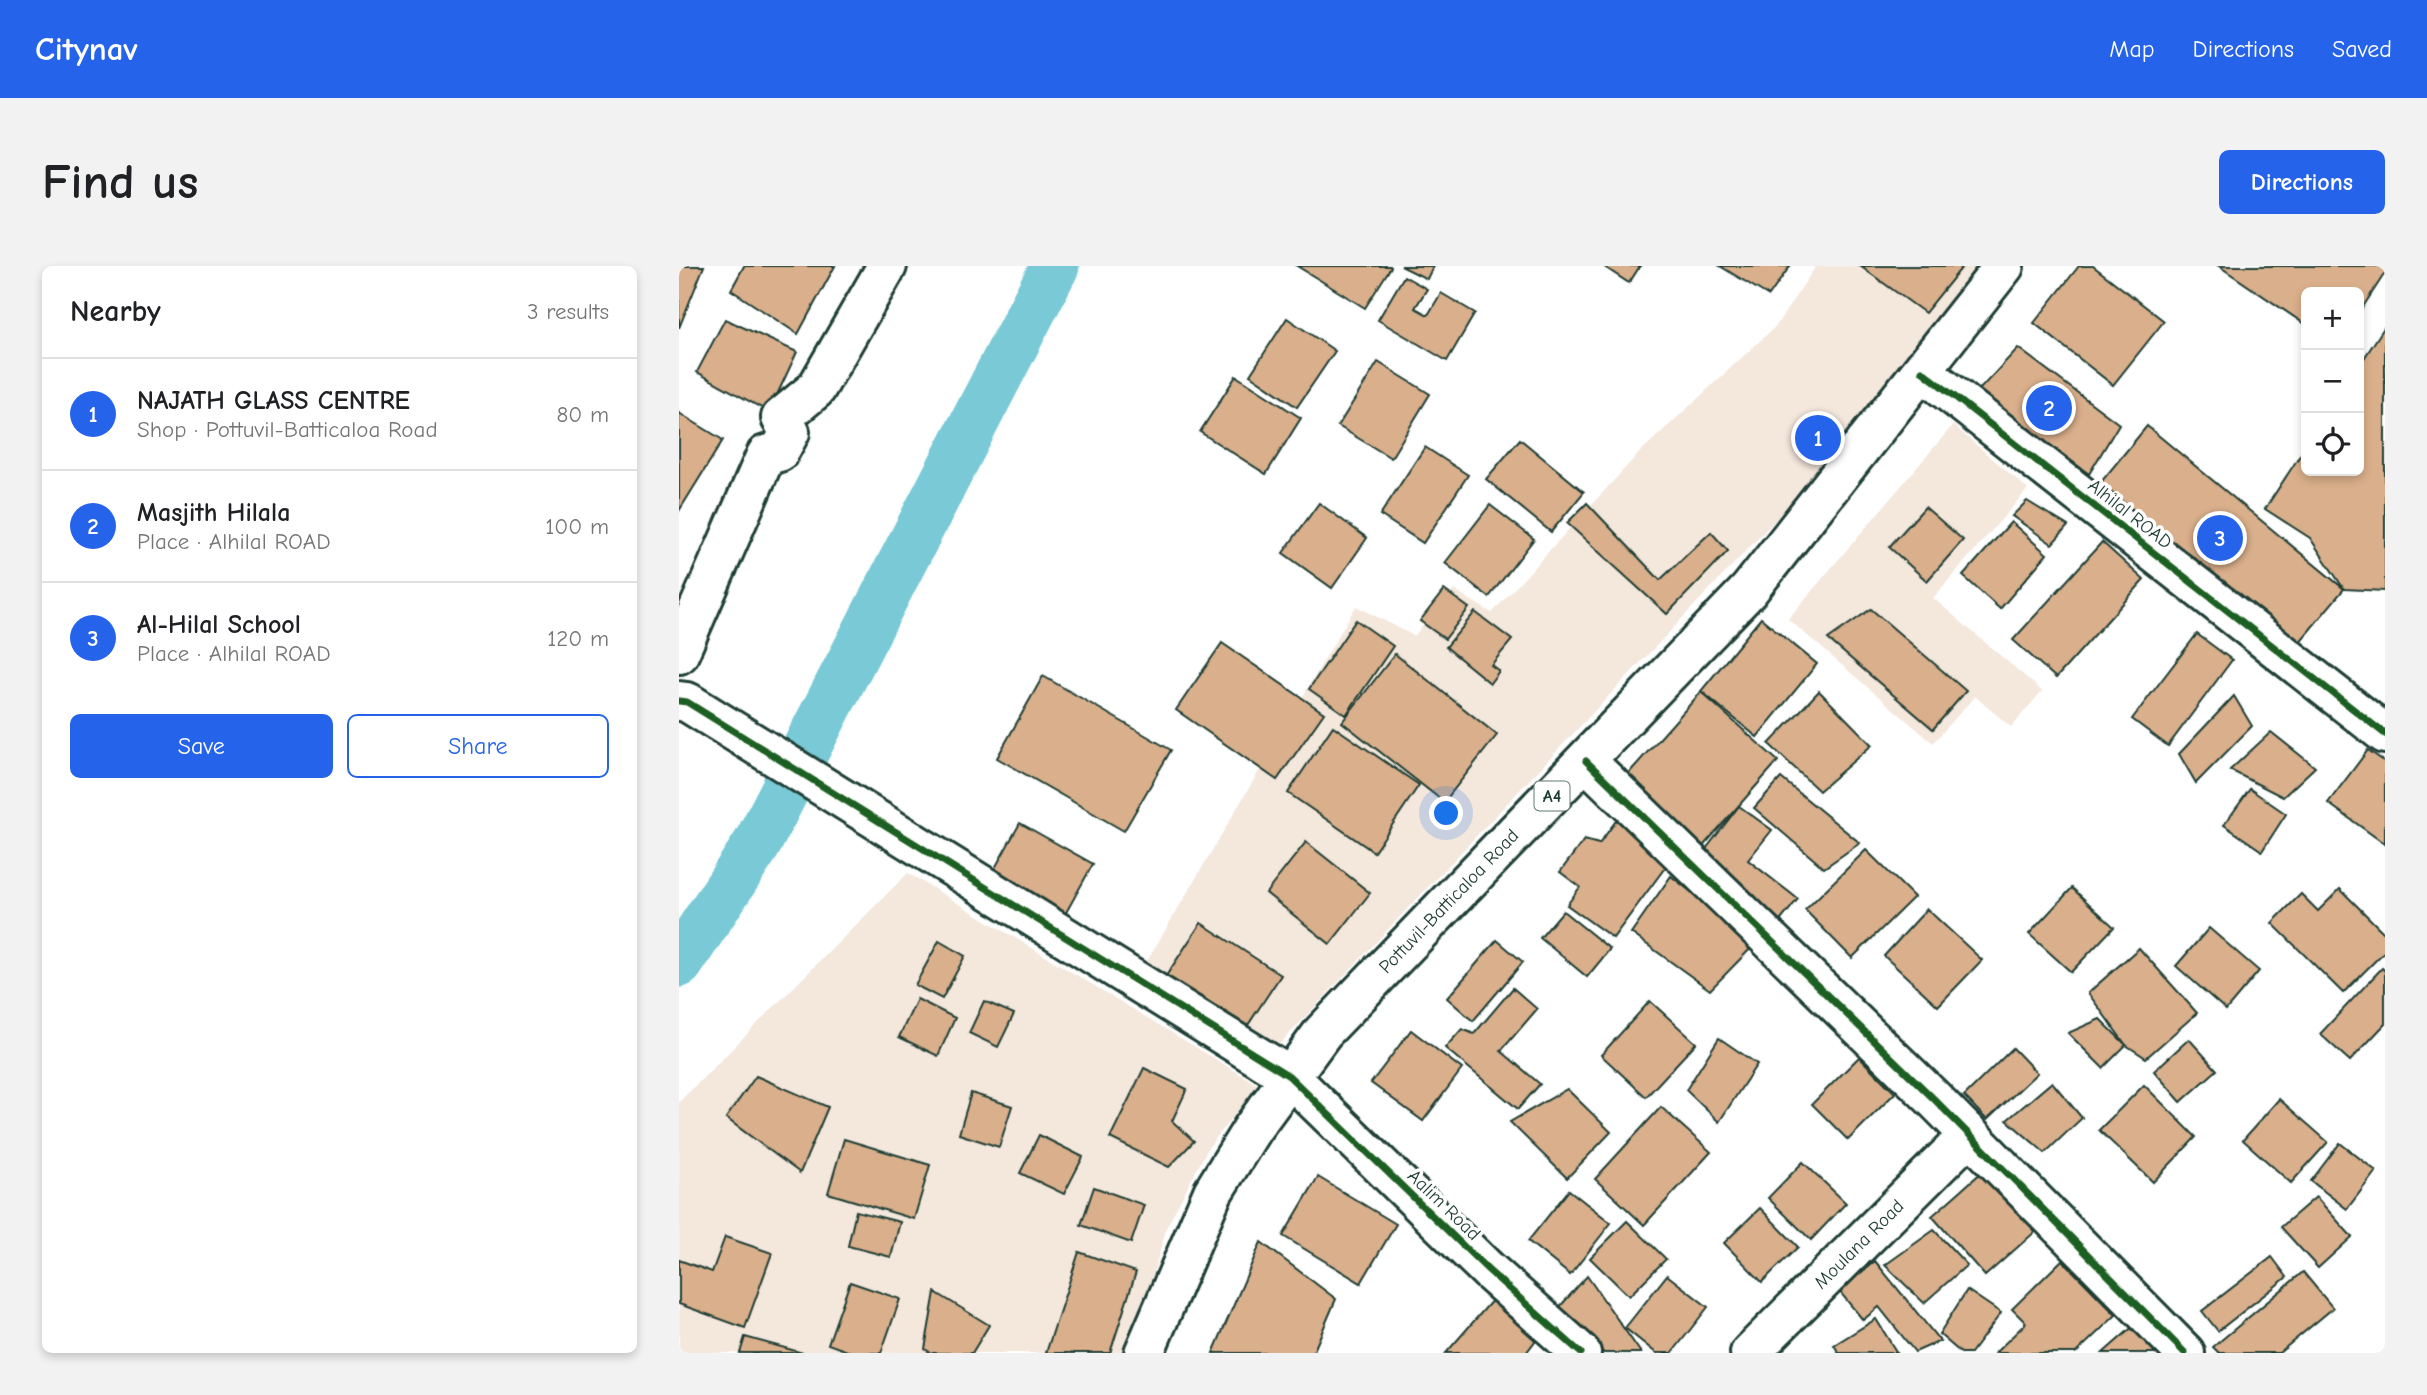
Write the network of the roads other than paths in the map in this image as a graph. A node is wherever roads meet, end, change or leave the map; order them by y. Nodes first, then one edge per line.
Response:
1 (887, 266) edge
2 (2004, 266) edge
3 (1922, 371) junction
4 (679, 654) edge
5 (683, 702) edge
6 (2385, 734) edge
7 (1586, 761) junction
8 (1289, 1076) junction
9 (1968, 1136) junction
10 (1145, 1353) edge
11 (1581, 1353) edge
12 (1750, 1353) edge
13 (2185, 1353) edge

1 - 4 main road
2 - 3 main road, Pottuvil-Batticaloa Road / A4
3 - 6 main road, Alhilal ROAD
3 - 7 main road, Pottuvil-Batticaloa Road / A4
5 - 8 main road, Aalim Road
7 - 8 main road, Pottuvil-Batticaloa Road / A4
7 - 9 main road
8 - 10 main road, Pottuvil-Batticaloa Road / A4
8 - 11 main road, Aalim Road
9 - 12 main road, Moulana Road
9 - 13 main road

